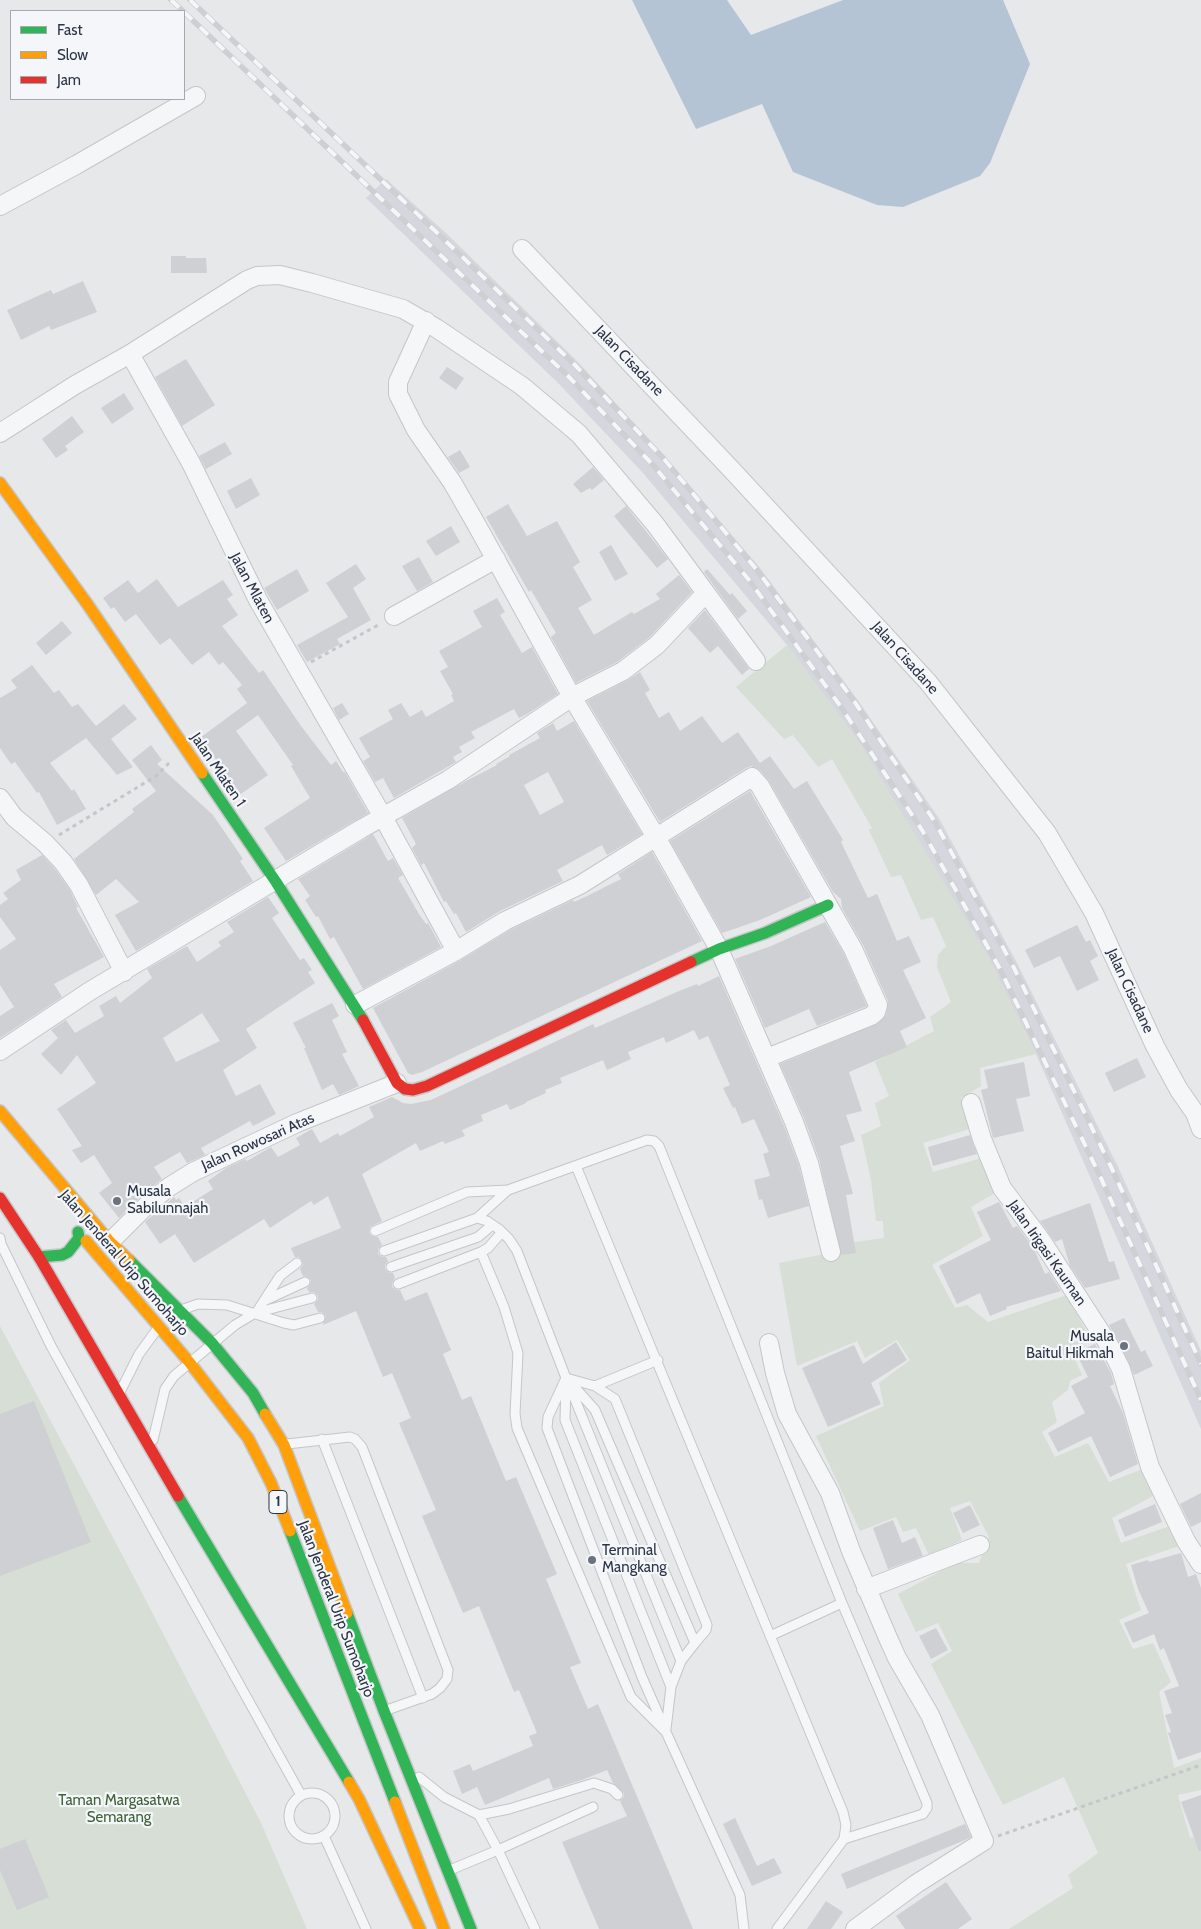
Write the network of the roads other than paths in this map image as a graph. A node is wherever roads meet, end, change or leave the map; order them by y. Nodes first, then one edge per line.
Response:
1 (196, 96) dead end
2 (0, 206) edge
3 (522, 249) dead end
4 (426, 321) junction
5 (130, 354) junction
6 (1, 431) edge
7 (0, 483) edge
8 (496, 560) junction
9 (705, 594) junction
10 (394, 616) road end
11 (756, 660) dead end
12 (572, 697) junction
13 (0, 798) edge
14 (383, 817) junction
15 (656, 837) junction
16 (276, 882) junction
17 (828, 905) junction
18 (720, 949) junction
19 (456, 951) junction
20 (124, 972) junction
21 (355, 1005) junction
22 (0, 1051) edge
23 (767, 1058) junction
24 (397, 1083) junction
25 (971, 1102) dead end
26 (0, 1111) edge
27 (1201, 1129) edge
28 (576, 1166) junction
29 (508, 1190) junction
30 (0, 1198) edge
31 (477, 1218) junction
32 (492, 1225) junction
33 (4, 1227) edge
34 (375, 1231) dead end
35 (502, 1232) junction
36 (110, 1242) junction
37 (384, 1251) dead end
38 (481, 1252) junction
39 (831, 1252) dead end
40 (39, 1257) junction
41 (297, 1263) dead end
42 (391, 1267) dead end
43 (305, 1282) dead end
44 (398, 1284) dead end
45 (312, 1298) dead end
46 (266, 1300) junction
47 (255, 1313) junction
48 (169, 1318) junction
49 (320, 1318) dead end
50 (212, 1343) junction
51 (769, 1343) dead end
52 (658, 1360) junction
53 (190, 1362) junction
54 (566, 1378) junction
55 (596, 1386) junction
56 (119, 1395) junction
57 (322, 1440) junction
58 (284, 1445) junction
59 (151, 1450) junction
60 (980, 1545) dead end
61 (1201, 1564) edge
62 (866, 1589) junction
63 (842, 1603) junction
64 (770, 1636) junction
65 (694, 1643) junction
66 (681, 1661) junction
67 (670, 1687) junction
68 (423, 1698) junction
69 (384, 1711) junction
70 (666, 1732) junction
71 (408, 1769) junction
72 (301, 1795) junction
73 (618, 1795) dead end
74 (593, 1807) dead end
75 (479, 1815) junction
76 (324, 1836) junction
77 (844, 1839) junction
78 (498, 1850) junction
79 (448, 1871) junction
80 (366, 1929) edge
81 (420, 1929) edge
82 (444, 1929) edge
83 (471, 1929) edge
84 (535, 1929) edge
85 (744, 1929) edge
86 (778, 1929) edge
87 (855, 1929) edge

1 - 2 street
3 - 27 street, Jalan Cisadane
4 - 5 street
4 - 8 street
4 - 9 street
5 - 6 street
5 - 14 street, Jalan Mlaten
7 - 16 main road, Jalan Mlaten 1
8 - 10 street
8 - 12 street
9 - 11 street
9 - 12 street
12 - 14 street
12 - 15 street
13 - 20 street
14 - 16 street
14 - 19 street, Jalan Mlaten
15 - 17 street
15 - 18 street
15 - 19 street
16 - 20 street
16 - 21 main road, Jalan Mlaten 1
17 - 18 main road
17 - 23 street
18 - 23 street
18 - 24 main road
19 - 21 street
20 - 22 street
21 - 24 main road, Jalan Mlaten 1
23 - 39 street
24 - 36 street, Jalan Rowosari Atas
25 - 61 street, Jalan Irigasi Kauman
26 - 36 main road
28 - 29 lane
28 - 52 lane
28 - 63 lane
29 - 31 lane
29 - 34 lane
30 - 33 main road
31 - 32 lane
31 - 37 lane
32 - 35 lane
32 - 42 lane
33 - 40 main road
33 - 72 lane
35 - 38 lane
35 - 54 lane
36 - 48 main road
38 - 44 lane
38 - 70 lane
40 - 48 main road, Jalan Jenderal Urip Sumoharjo / 1
40 - 56 main road
41 - 46 lane
43 - 46 lane
45 - 47 lane
46 - 47 lane
47 - 48 lane
47 - 49 lane
47 - 50 lane
48 - 50 main road
48 - 53 main road, Jalan Jenderal Urip Sumoharjo / 1
48 - 56 lane
50 - 53 lane
50 - 58 main road
51 - 62 street
52 - 55 lane
52 - 64 lane
53 - 59 lane
53 - 82 main road, Jalan Jenderal Urip Sumoharjo / 1
54 - 55 lane
54 - 65 lane
54 - 66 lane
54 - 67 lane
54 - 70 lane
55 - 65 lane
56 - 59 main road
57 - 58 lane
57 - 68 lane
57 - 68 lane
58 - 69 main road
59 - 81 main road
60 - 62 street
62 - 87 street
63 - 64 lane
63 - 77 lane
64 - 77 lane
65 - 66 lane
66 - 67 lane
67 - 70 lane
68 - 69 lane
69 - 71 main road
70 - 85 lane
71 - 75 lane
71 - 79 main road
72 - 76 lane
72 - 76 lane
73 - 75 lane
74 - 78 lane
75 - 78 lane
76 - 80 lane
77 - 86 lane
78 - 79 lane
78 - 84 lane
79 - 83 main road

